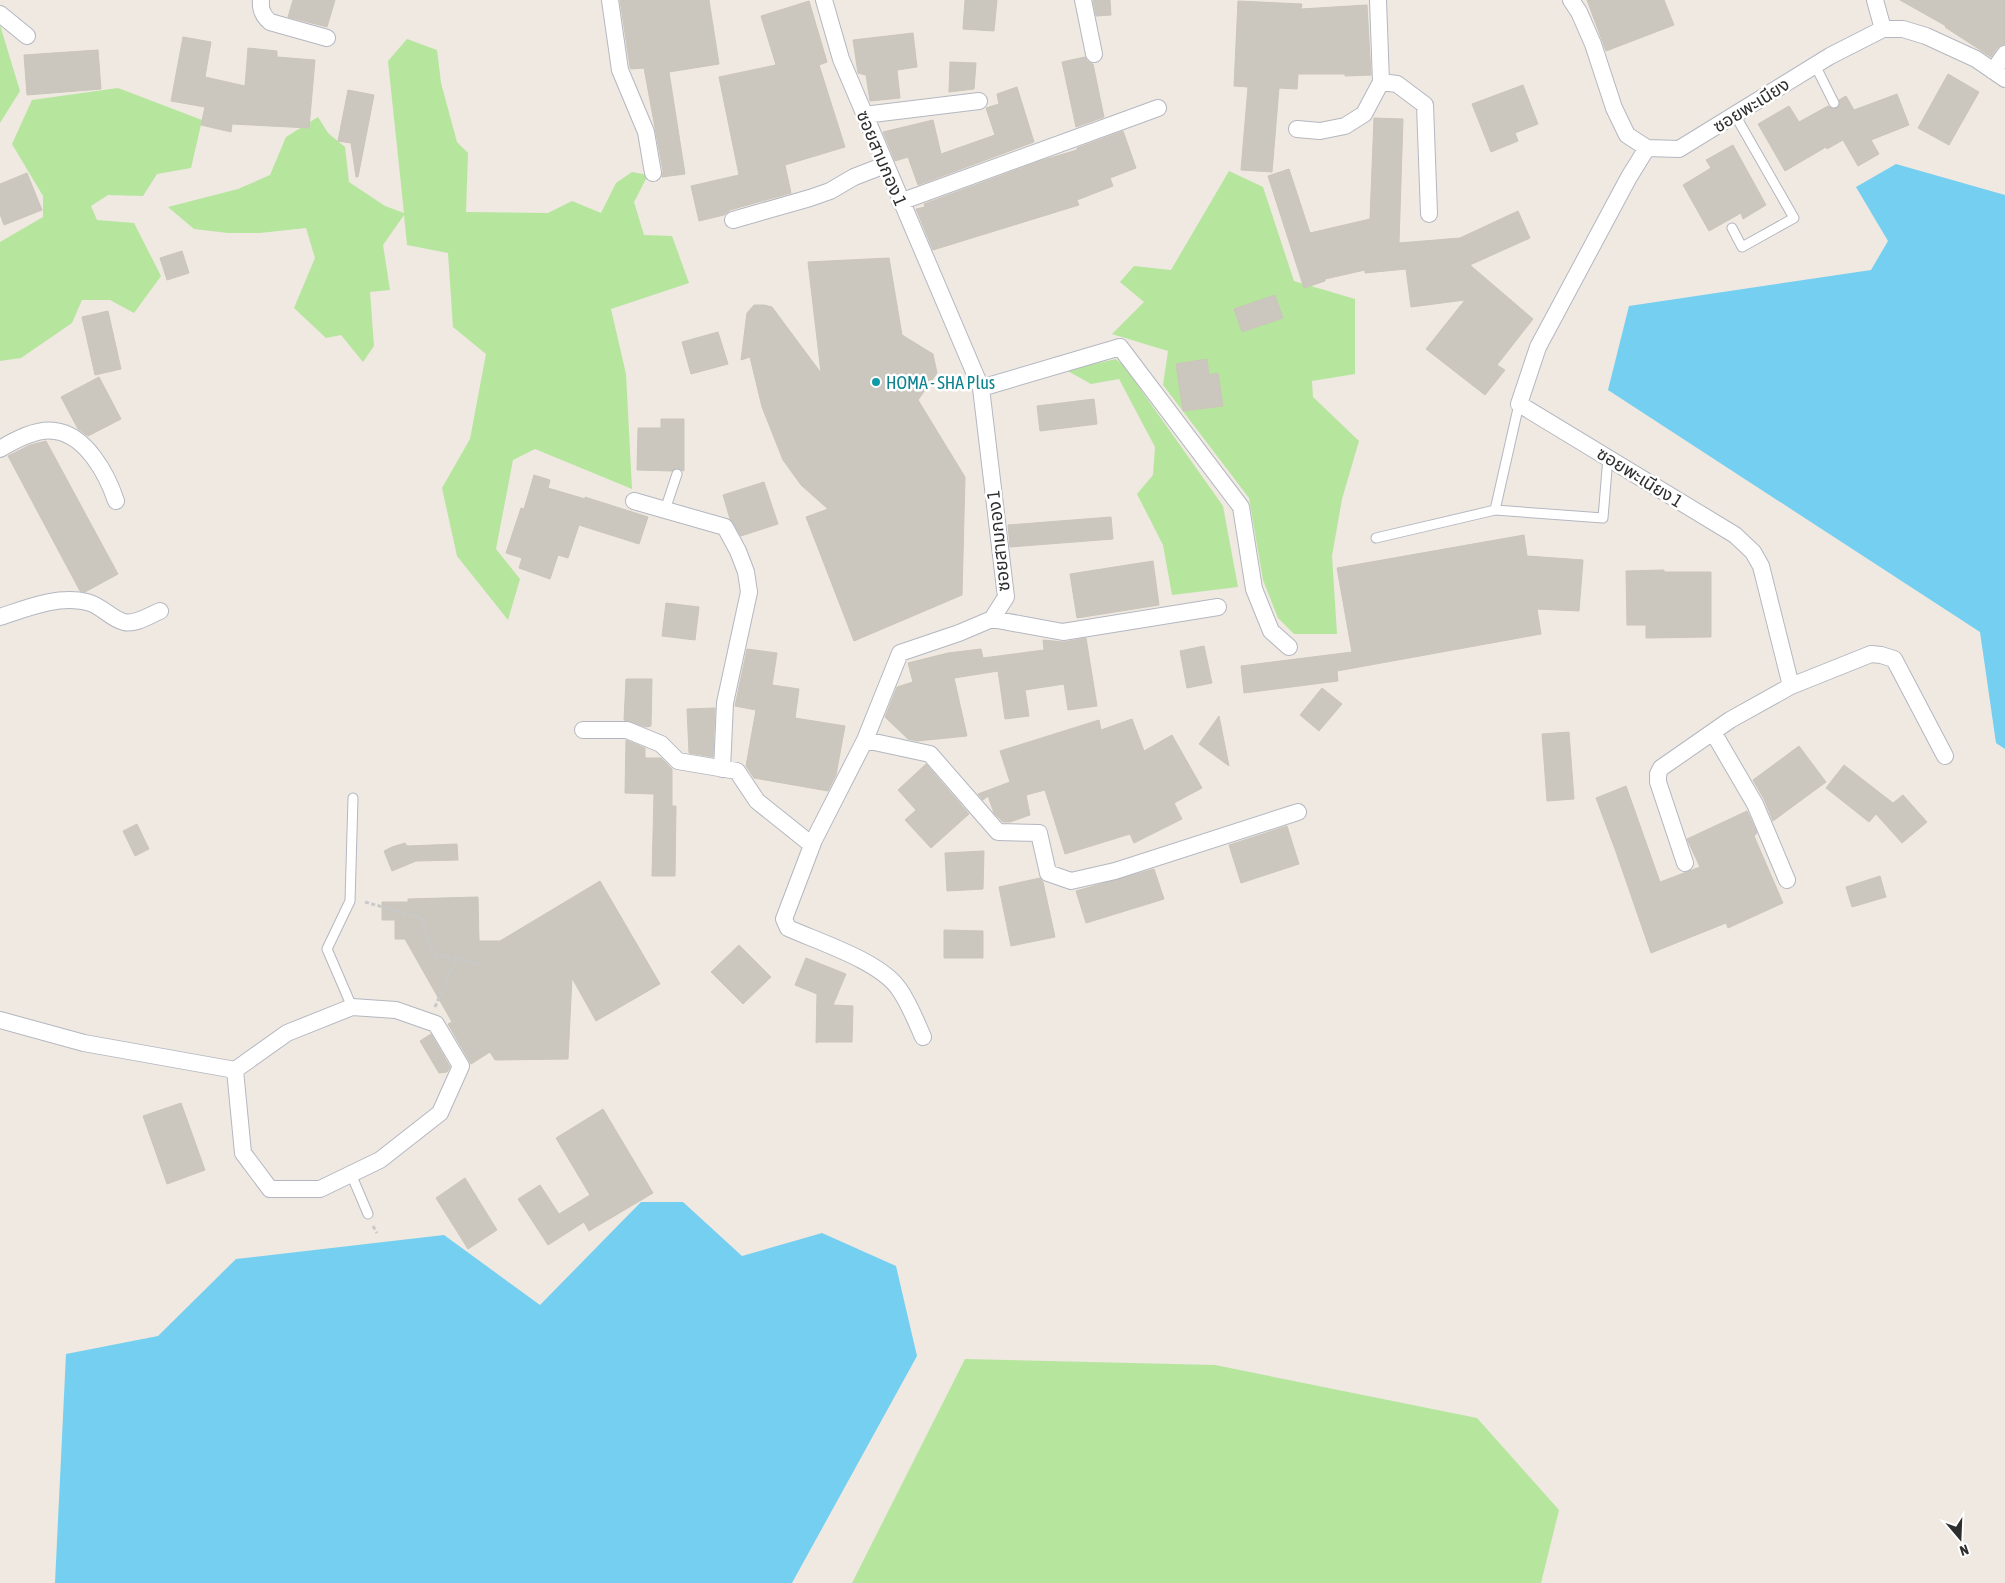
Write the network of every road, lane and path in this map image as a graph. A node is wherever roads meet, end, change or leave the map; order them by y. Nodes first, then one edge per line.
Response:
1 (260, 0) edge
2 (610, 0) edge
3 (824, 0) edge
4 (1083, 0) edge
5 (1378, 0) edge
6 (1571, 0) edge
7 (1875, 0) edge
8 (0, 14) edge
9 (1883, 29) junction
10 (28, 36) dead end
11 (327, 38) dead end
12 (1094, 54) dead end
13 (2005, 54) edge
14 (1815, 65) junction
15 (1999, 75) edge
16 (1381, 82) junction
17 (979, 101) dead end
18 (1834, 103) dead end
19 (1158, 108) dead end
20 (864, 115) junction
21 (1736, 115) junction
22 (1298, 129) dead end
23 (1647, 148) junction
24 (885, 165) junction
25 (653, 173) dead end
26 (900, 202) junction
27 (1429, 214) dead end
28 (733, 220) dead end
29 (1732, 228) dead end
30 (981, 388) junction
31 (1518, 404) junction
32 (0, 449) edge
33 (1608, 457) junction
34 (677, 474) dead end
35 (116, 501) dead end
36 (634, 501) dead end
37 (665, 510) junction
38 (1495, 510) junction
39 (1376, 538) dead end
40 (1218, 607) dead end
41 (160, 611) dead end
42 (0, 617) edge
43 (992, 619) junction
44 (1289, 648) dead end
45 (1791, 686) junction
46 (583, 730) dead end
47 (1713, 732) junction
48 (865, 740) junction
49 (1944, 756) dead end
50 (722, 769) junction
51 (353, 798) dead end
52 (1298, 812) dead end
53 (812, 845) junction
54 (1685, 863) dead end
55 (1787, 880) dead end
56 (350, 898) junction
57 (456, 959) junction
58 (480, 964) dead end
59 (352, 1007) junction
60 (0, 1020) edge
61 (429, 1021) junction
62 (924, 1037) dead end
63 (235, 1070) junction
64 (351, 1174) junction
65 (368, 1214) dead end

1 - 11 street
2 - 25 street
3 - 20 street, ซอยสามกอง 1
4 - 12 street
5 - 16 street
6 - 23 street
7 - 9 street
8 - 10 street
9 - 14 street, ซอยพะเนียง
9 - 15 street
13 - 15 street
14 - 18 lane
14 - 21 street, ซอยพะเนียง
16 - 22 street
16 - 27 street
17 - 20 street
19 - 26 street
20 - 24 street, ซอยสามกอง 1
21 - 23 street, ซอยพะเนียง
21 - 29 lane
23 - 31 street
24 - 26 street, ซอยสามกอง 1
24 - 28 street
26 - 30 street, ซอยสามกอง 1
30 - 43 street, ซอยสามกอง 1
30 - 44 street
31 - 33 street, ซอยพะเนียง 1
31 - 38 lane
32 - 35 street
33 - 38 lane
33 - 45 street, ซอยพะเนียง 1
34 - 37 lane
36 - 37 street
37 - 50 street
38 - 39 lane
40 - 43 street
41 - 42 street
43 - 48 street
45 - 47 street
45 - 49 street
46 - 50 street
47 - 54 street
47 - 55 street
48 - 52 street
48 - 53 street
50 - 53 street
51 - 56 lane
53 - 62 street
56 - 57 path
56 - 59 lane
57 - 58 path
57 - 61 path
59 - 61 street
59 - 63 street
60 - 63 street
61 - 64 street
63 - 64 street
64 - 65 lane

